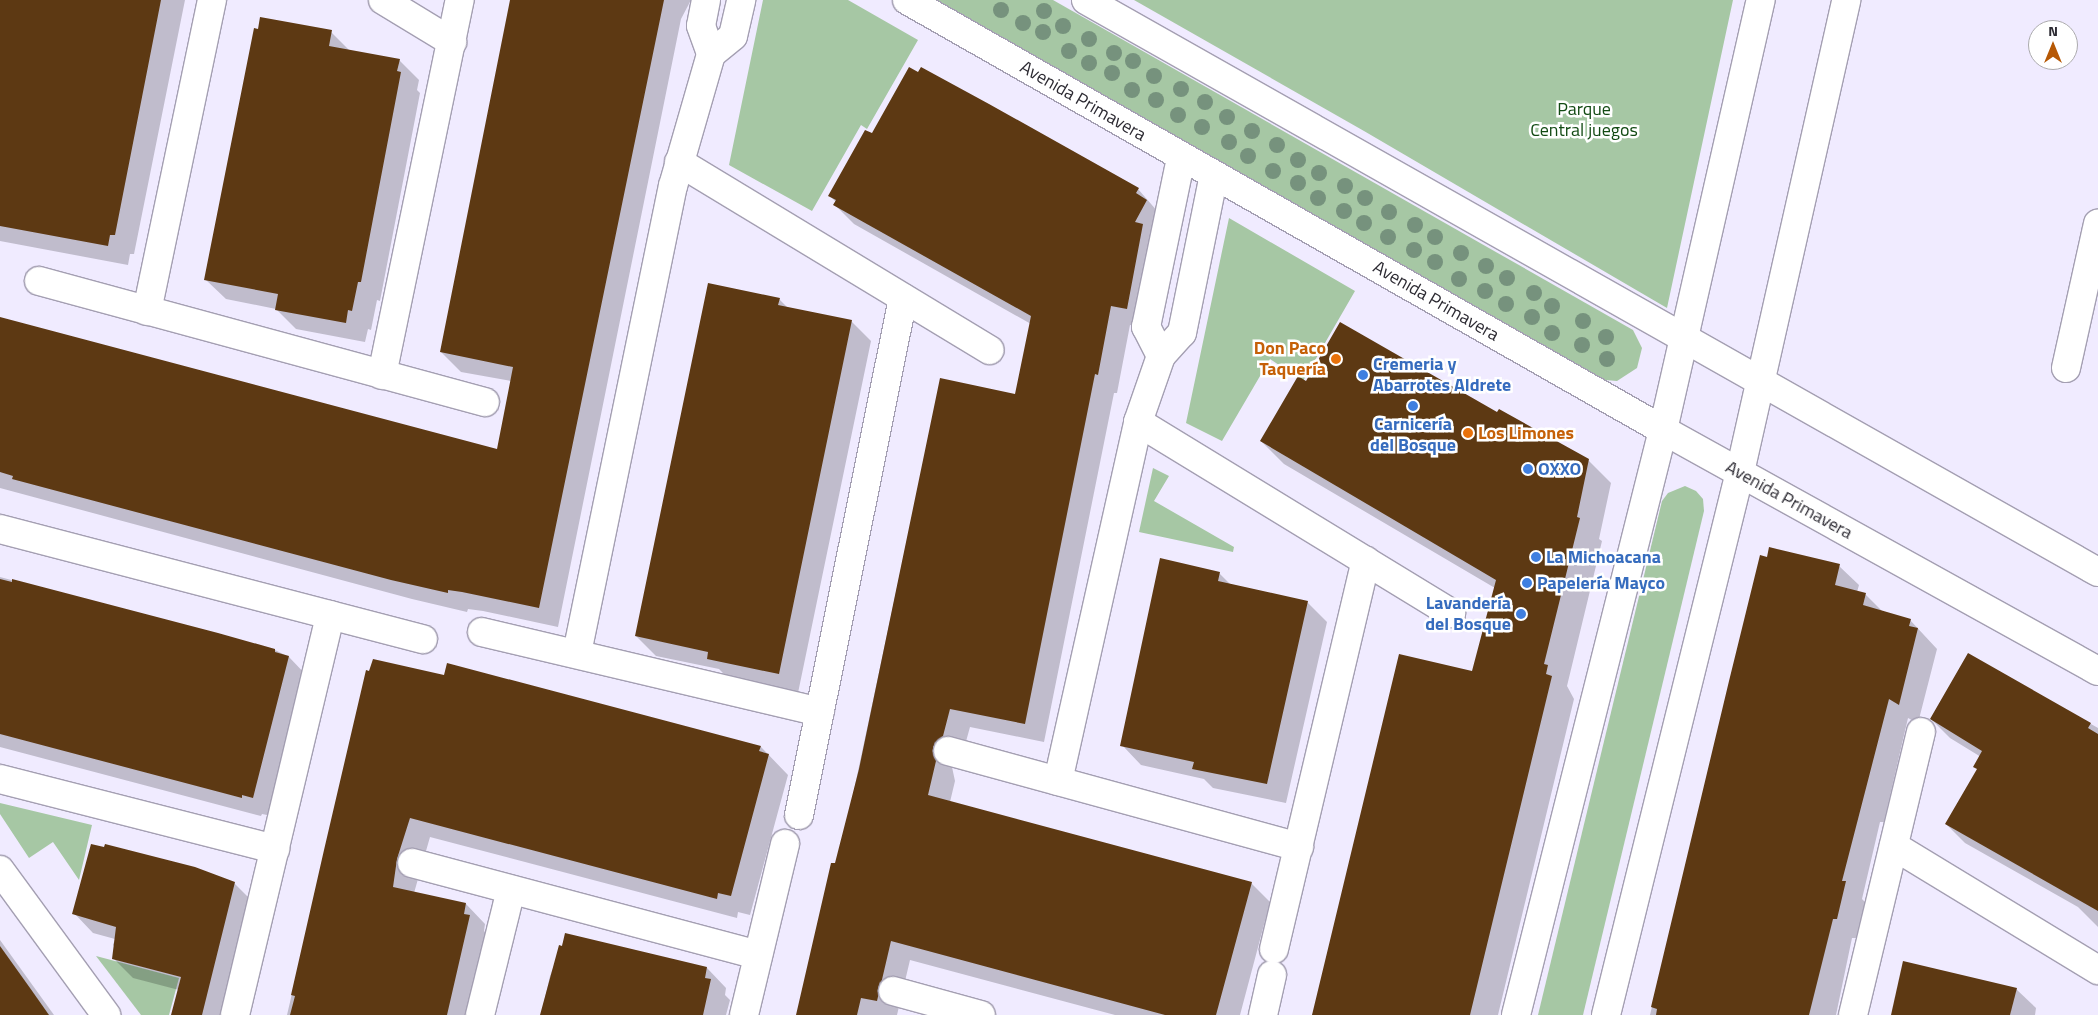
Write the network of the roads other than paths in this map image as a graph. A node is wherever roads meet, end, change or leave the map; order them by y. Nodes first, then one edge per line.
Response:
1 (212, 0) edge
2 (383, 0) edge
3 (460, 0) edge
4 (706, 0) edge
5 (741, 0) edge
6 (907, 0) edge
7 (1086, 0) edge
8 (1761, 0) edge
9 (1846, 0) edge
10 (452, 42) junction
11 (711, 54) junction
12 (1181, 158) junction
13 (680, 162) junction
14 (1214, 175) junction
15 (2098, 224) edge
16 (2093, 277) edge
17 (39, 281) dead end
18 (903, 298) junction
19 (148, 311) junction
20 (1684, 338) junction
21 (990, 350) dead end
22 (1161, 356) junction
23 (2066, 368) dead end
24 (382, 375) junction
25 (1761, 381) junction
26 (485, 402) dead end
27 (1138, 422) junction
28 (1664, 430) junction
29 (1740, 472) junction
30 (0, 530) edge
31 (1366, 560) junction
32 (2098, 572) edge
33 (1451, 613) dead end
34 (330, 615) junction
35 (482, 632) dead end
36 (423, 639) dead end
37 (577, 653) junction
38 (2098, 671) edge
39 (820, 712) junction
40 (1921, 732) dead end
41 (948, 752) dead end
42 (0, 779) edge
43 (1058, 781) junction
44 (799, 815) dead end
45 (786, 844) dead end
46 (1894, 846) junction
47 (1299, 847) junction
48 (274, 849) junction
49 (412, 863) dead end
50 (0, 870) edge
51 (511, 890) junction
52 (758, 955) junction
53 (2098, 970) edge
54 (893, 990) dead end
55 (106, 1015) edge
56 (235, 1015) edge
57 (480, 1015) edge
58 (744, 1015) edge
59 (981, 1015) edge
60 (1263, 1015) edge
61 (1516, 1015) edge
62 (1606, 1015) edge
63 (1853, 1015) edge

1 - 19 street
2 - 10 street
3 - 10 street
4 - 11 street
5 - 11 street
6 - 12 street, Avenida Primavera
7 - 20 street
8 - 20 street
9 - 25 street
10 - 24 street
11 - 13 street
12 - 14 street, Avenida Primavera
12 - 22 street
13 - 18 street
13 - 37 street
14 - 22 street
14 - 28 street, Avenida Primavera
15 - 16 street
16 - 23 street
17 - 19 street
18 - 21 street
18 - 39 street
19 - 24 street
20 - 25 street
20 - 28 street
22 - 27 street
24 - 26 street
25 - 29 street
25 - 32 street
27 - 31 street
27 - 43 street
28 - 29 street, Avenida Primavera
28 - 61 street
29 - 38 street, Avenida Primavera
29 - 62 street
30 - 34 street
31 - 33 street
31 - 47 street
34 - 36 street
34 - 48 street
35 - 37 street
37 - 39 street
39 - 44 street
40 - 46 street
41 - 43 street
42 - 48 street
43 - 47 street
45 - 52 street
46 - 53 street
46 - 63 street
47 - 60 street
48 - 56 street
49 - 51 street
50 - 55 street
51 - 52 street
51 - 57 street
52 - 58 street
54 - 59 street

